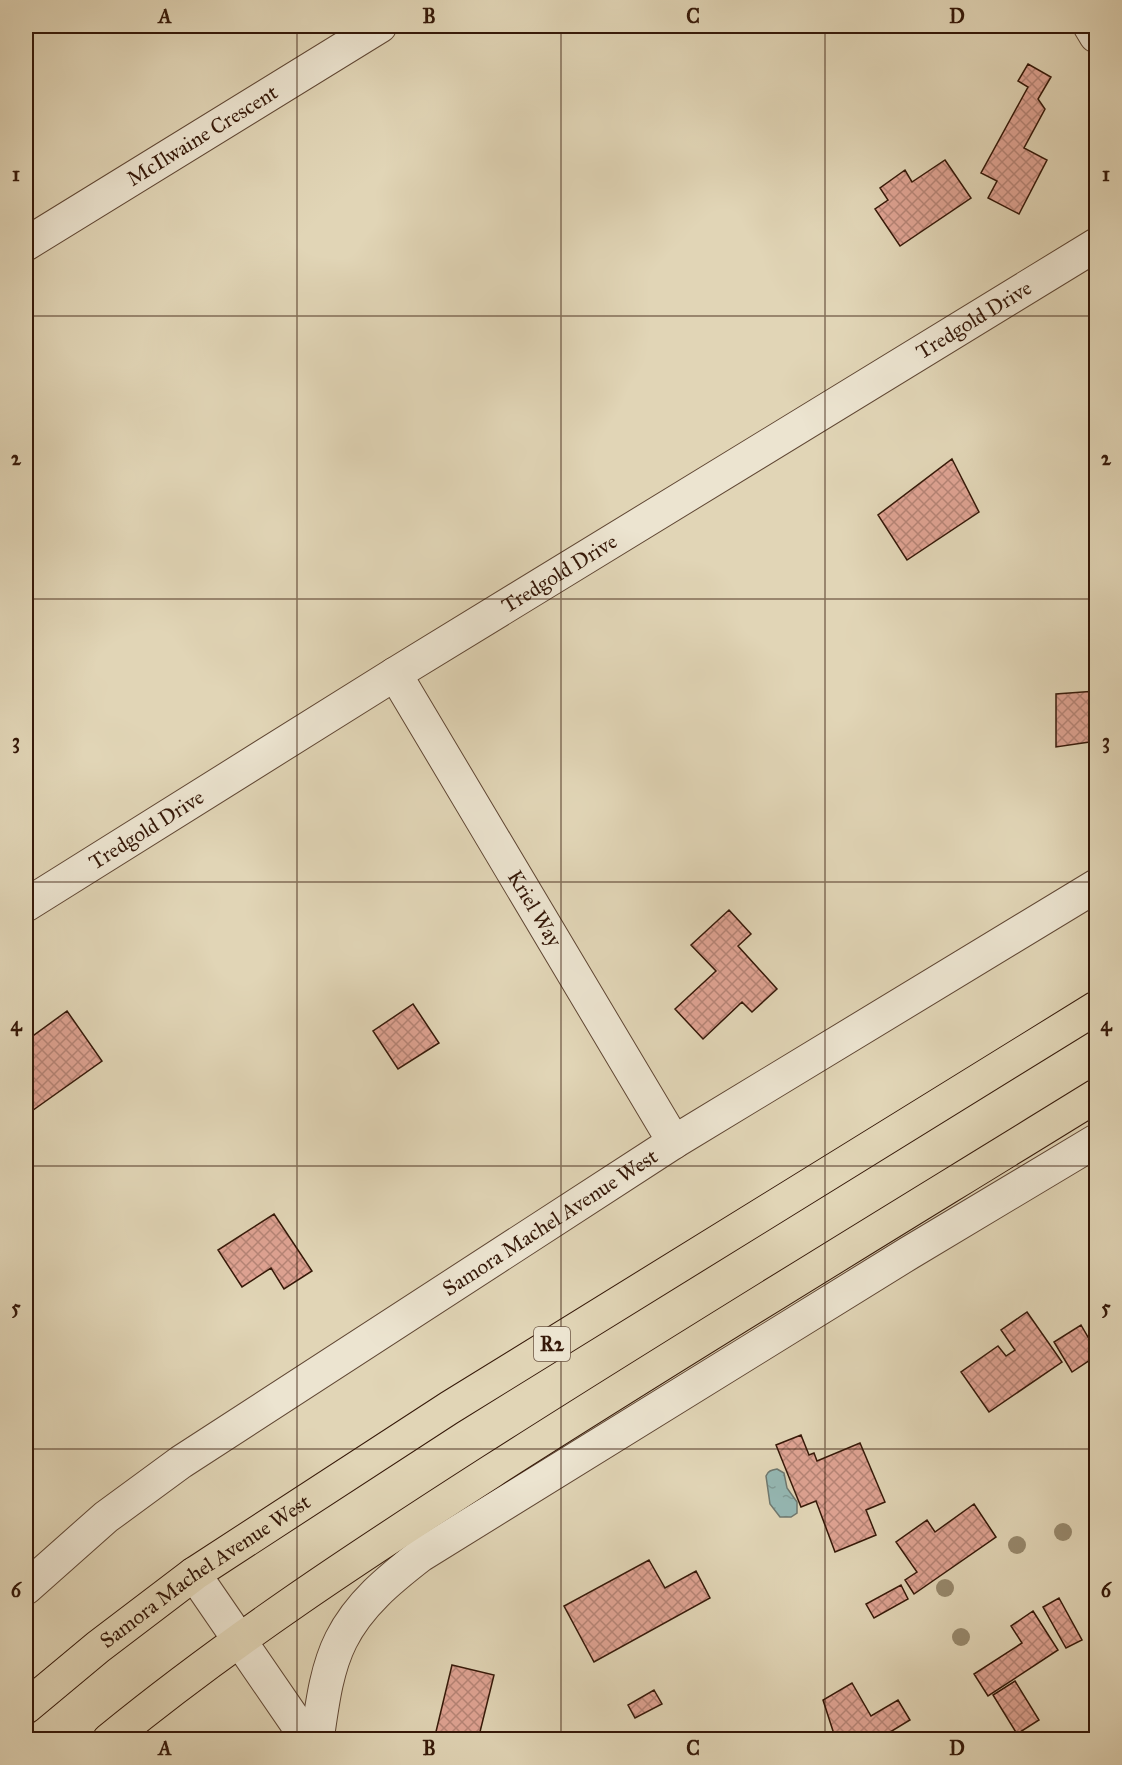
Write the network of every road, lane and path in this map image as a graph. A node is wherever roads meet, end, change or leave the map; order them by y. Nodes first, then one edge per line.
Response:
1 (380, 26) edge
2 (1090, 26) edge
3 (1096, 36) edge
4 (26, 244) edge
5 (1096, 245) edge
6 (395, 674) junction
7 (1096, 886) edge
8 (26, 905) edge
9 (1096, 1008) edge
10 (1096, 1096) edge
11 (1096, 1141) edge
12 (674, 1142) junction
13 (194, 1574) junction
14 (26, 1588) edge
15 (239, 1640) junction
16 (26, 1707) edge
17 (109, 1740) edge
18 (308, 1740) edge
19 (317, 1740) edge

1 - 4 street, McIlwaine Crescent
2 - 3 street
5 - 6 street, Tredgold Drive
6 - 8 street, Tredgold Drive
6 - 12 street, Kriel Way
7 - 12 street, Samora Machel Avenue West
9 - 13 highway, Samora Machel Avenue West / R2
10 - 15 highway
11 - 19 street
12 - 14 street, Samora Machel Avenue West
13 - 15 street
13 - 16 highway, Samora Machel Avenue West / R2
15 - 17 highway
15 - 18 street

